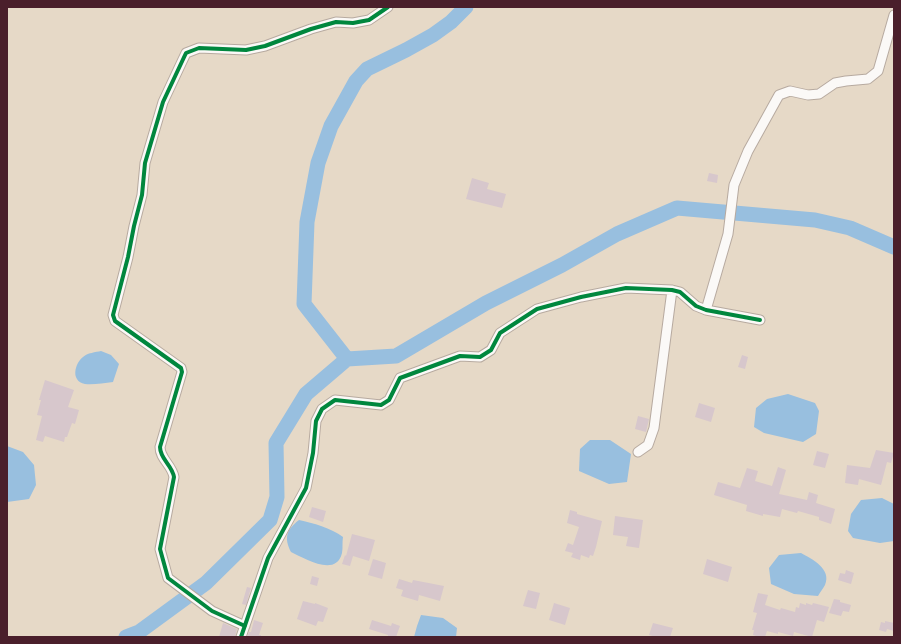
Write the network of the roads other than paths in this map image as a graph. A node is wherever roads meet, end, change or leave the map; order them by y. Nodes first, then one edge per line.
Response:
1 (388, 7) edge
2 (894, 15) edge
3 (672, 290) junction
4 (706, 310) junction
5 (760, 320) dead end
6 (638, 452) dead end
7 (245, 626) junction
8 (241, 637) edge

1 - 7 street
2 - 4 street
3 - 4 street
3 - 6 street
3 - 7 street
4 - 5 street
7 - 8 street

